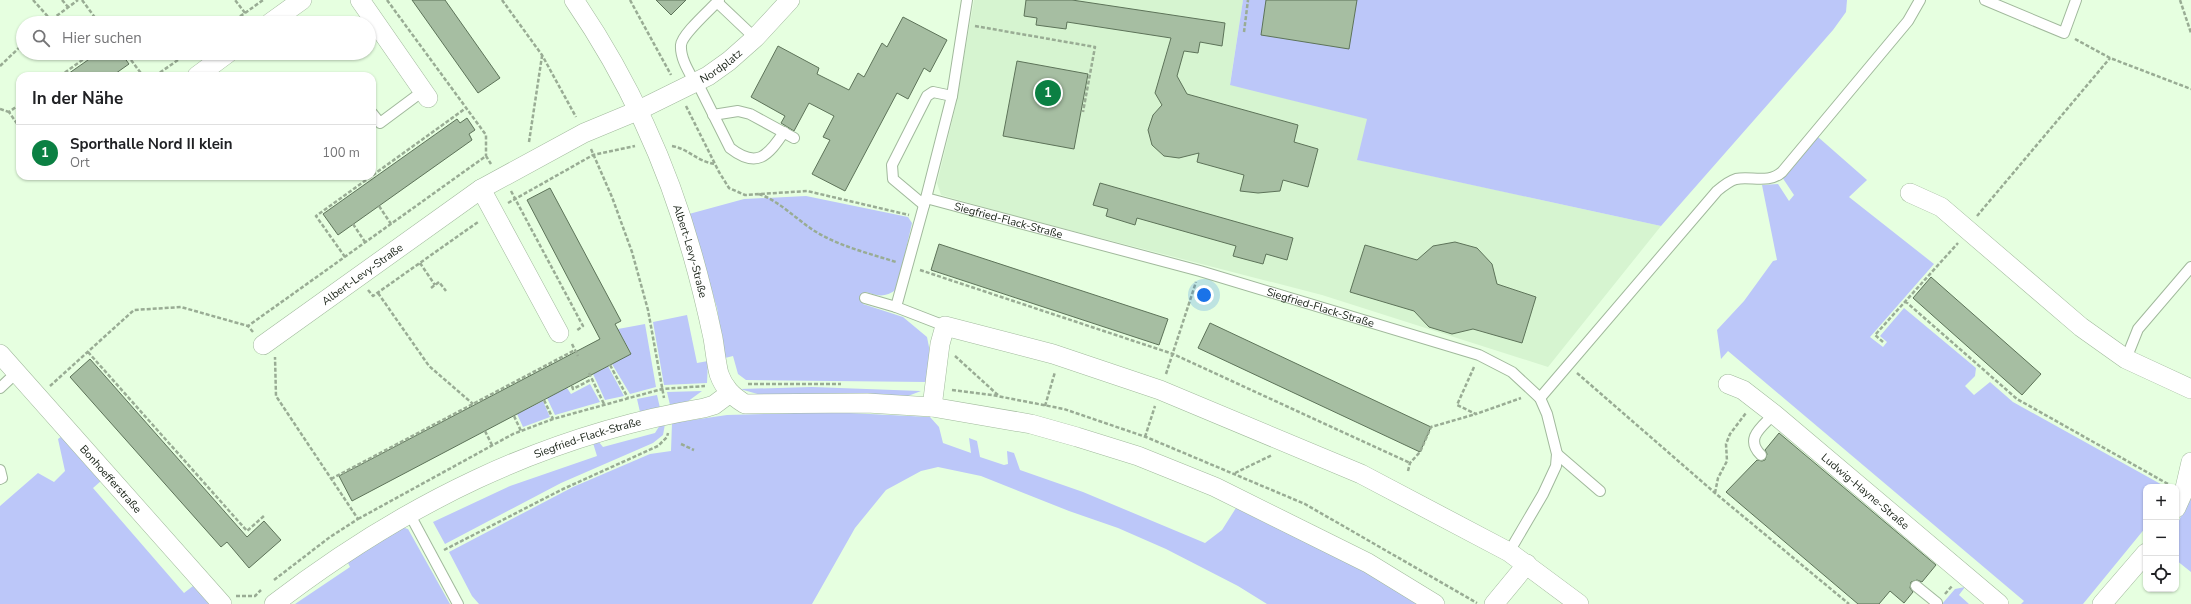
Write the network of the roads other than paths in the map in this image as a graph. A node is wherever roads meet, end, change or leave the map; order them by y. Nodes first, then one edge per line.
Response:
1 (302, 0) edge
2 (360, 0) edge
3 (574, 0) edge
4 (790, 0) edge
5 (968, 0) edge
6 (1920, 0) edge
7 (1985, 0) edge
8 (2076, 0) edge
9 (718, 1) edge
10 (280, 16) edge
11 (371, 16) edge
12 (376, 23) edge
13 (755, 38) junction
14 (219, 60) edge
15 (202, 72) edge
16 (696, 82) junction
17 (426, 95) joint
18 (952, 96) junction
19 (637, 112) junction
20 (713, 115) junction
21 (376, 118) edge
22 (784, 132) junction
23 (794, 138) dead end
24 (481, 189) junction
25 (1910, 193) dead end
26 (925, 201) junction
27 (2191, 268) edge
28 (865, 298) dead end
29 (896, 307) junction
30 (945, 326) junction
31 (568, 336) road end
32 (269, 341) road end
33 (0, 354) edge
34 (2126, 359) junction
35 (16, 373) junction
36 (1728, 384) dead end
37 (0, 388) edge
38 (727, 389) junction
39 (2191, 389) edge
40 (1538, 395) junction
41 (932, 407) junction
42 (1774, 414) junction
43 (1557, 454) junction
44 (1761, 455) dead end
45 (2191, 462) edge
46 (0, 470) edge
47 (0, 479) edge
48 (1600, 491) dead end
49 (2179, 501) edge
50 (409, 513) junction
51 (1509, 552) junction
52 (2143, 556) edge
53 (1527, 564) junction
54 (1916, 586) dead end
55 (227, 599) edge
56 (1937, 603) edge
57 (274, 604) edge
58 (458, 604) edge
59 (1435, 604) edge
60 (1494, 604) edge
61 (1579, 604) edge
62 (1999, 604) edge
63 (2102, 604) edge

1 - 10 street
2 - 11 street
3 - 19 street, Albert-Levy-Straße
4 - 13 street, Nordplatz
5 - 18 lane
6 - 40 lane
7 - 8 lane
9 - 13 lane
9 - 16 lane
12 - 17 street
13 - 16 street, Nordplatz
14 - 15 street
16 - 19 street, Nordplatz
16 - 20 lane
17 - 21 lane
18 - 26 lane
18 - 26 lane
19 - 24 street, Albert-Levy-Straße
19 - 38 street, Albert-Levy-Straße
20 - 22 lane
20 - 22 lane
22 - 23 lane
24 - 31 street
24 - 32 street, Albert-Levy-Straße
25 - 34 street
26 - 29 lane
26 - 40 lane, Siegfried-Flack-Straße
27 - 34 lane
28 - 29 lane
29 - 30 lane
30 - 41 street
30 - 51 street
33 - 35 street, Bonhoefferstraße
34 - 39 street
35 - 37 lane
35 - 55 street, Bonhoefferstraße
36 - 42 street, Ludwig-Hayne-Straße
38 - 41 street
38 - 50 street, Siegfried-Flack-Straße
40 - 43 lane, Siegfried-Flack-Straße
41 - 59 street
42 - 44 lane
42 - 62 street, Ludwig-Hayne-Straße
43 - 48 lane
43 - 51 lane, Siegfried-Flack-Straße
45 - 49 street
46 - 47 lane
50 - 57 street, Siegfried-Flack-Straße
50 - 58 lane
51 - 53 street
52 - 63 street
53 - 60 street
53 - 61 street
54 - 56 lane

